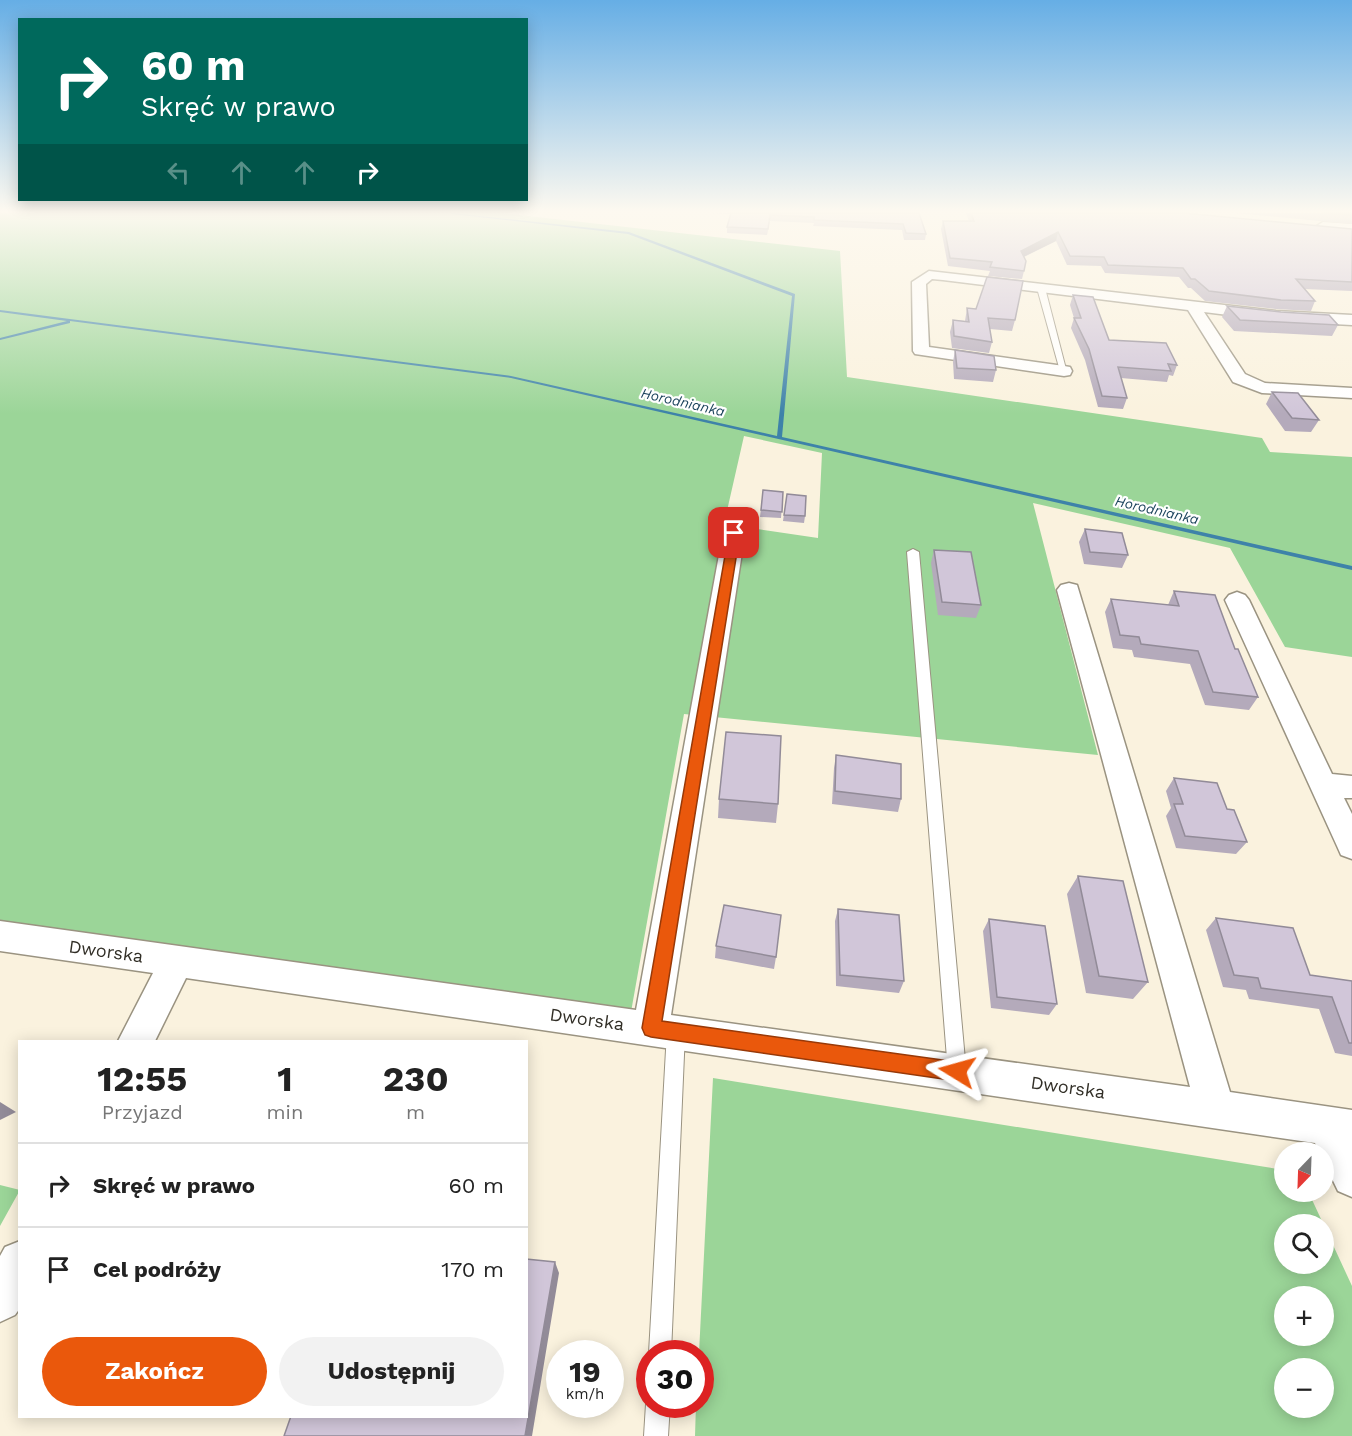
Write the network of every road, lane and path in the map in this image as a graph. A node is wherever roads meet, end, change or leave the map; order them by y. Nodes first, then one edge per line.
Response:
1 (922, 280) edge
2 (972, 280) edge
3 (1041, 288) junction
4 (1193, 306) junction
5 (1352, 320) edge
6 (1064, 371) joint
7 (1352, 393) edge
8 (734, 533) dead end
9 (913, 552) dead end
10 (1069, 590) dead end
11 (1237, 600) dead end
12 (1323, 784) junction
13 (1352, 787) edge
14 (1352, 846) edge
15 (0, 936) edge
16 (177, 961) junction
17 (664, 1030) junction
18 (136, 1040) edge
19 (957, 1071) junction
20 (1215, 1108) junction
21 (1340, 1127) edge
22 (1352, 1177) edge
23 (18, 1266) edge
24 (0, 1300) edge
25 (660, 1340) edge
26 (657, 1418) edge
27 (656, 1436) edge

1 - 6 street
2 - 3 street
3 - 4 street
3 - 6 lane
4 - 5 street
4 - 7 street
8 - 17 street
9 - 19 lane
10 - 20 street
11 - 12 street
12 - 13 street
12 - 14 street
15 - 16 street, Dworska
16 - 17 street, Dworska
16 - 18 street
17 - 19 street, Dworska
17 - 25 lane
19 - 20 street, Dworska
20 - 21 street, Dworska
21 - 22 street
23 - 24 street
26 - 27 lane

